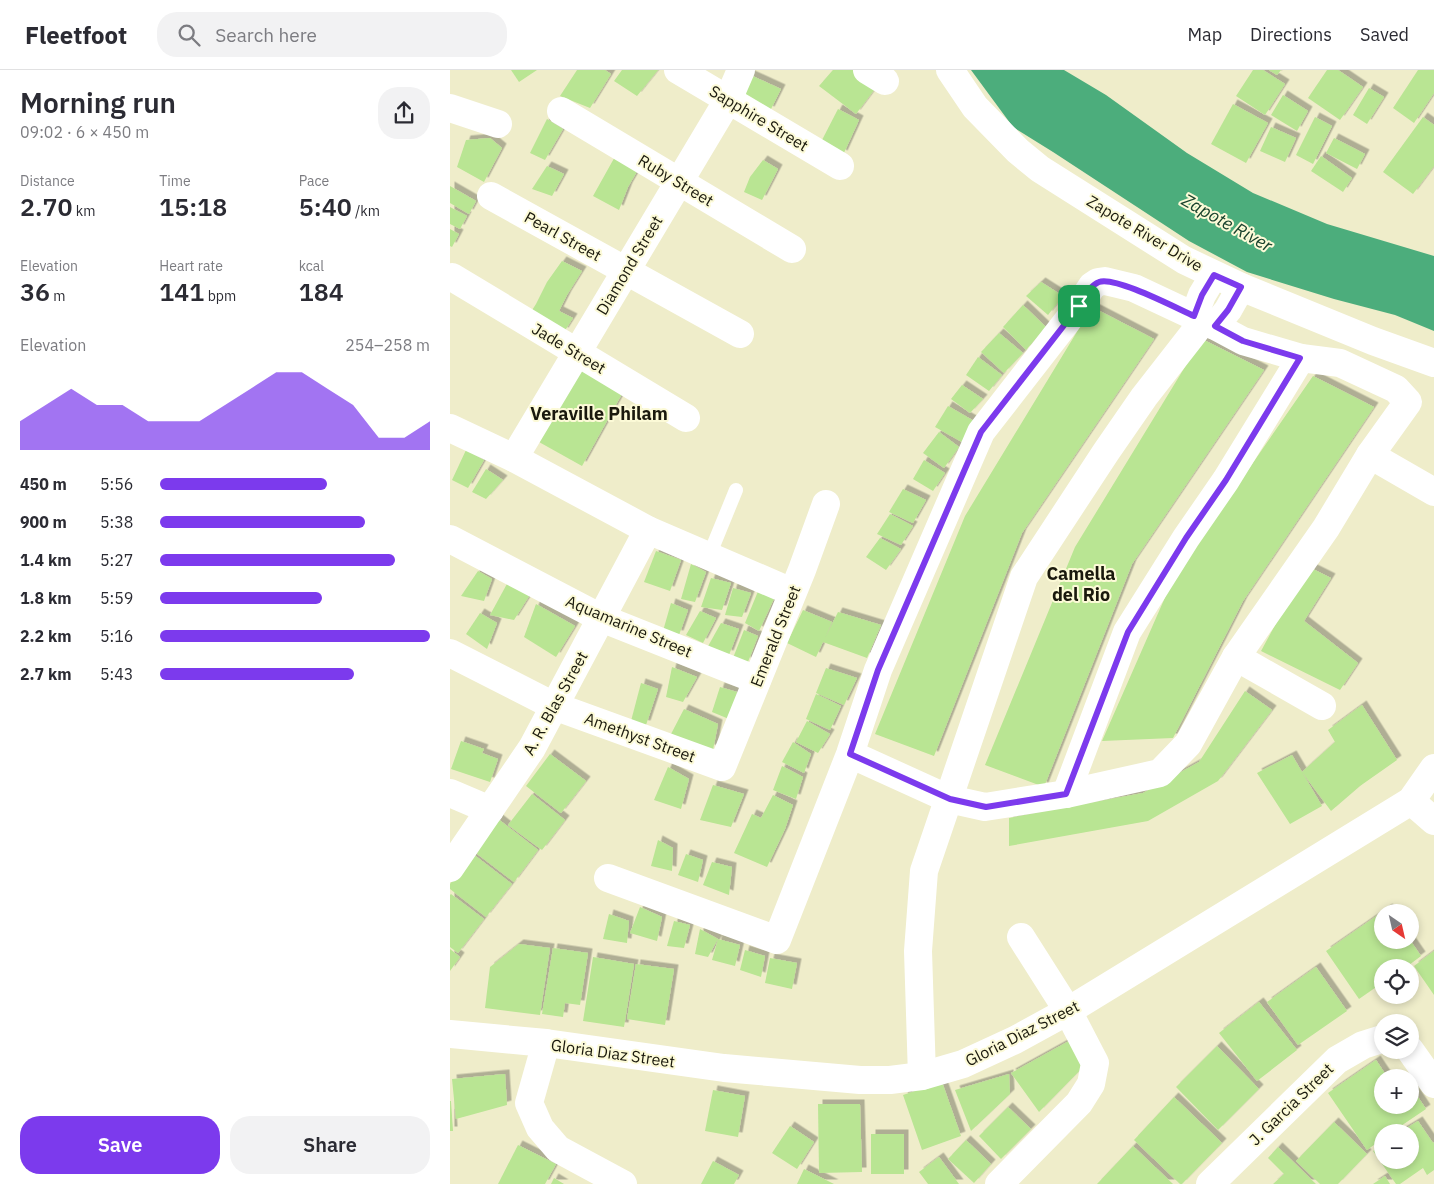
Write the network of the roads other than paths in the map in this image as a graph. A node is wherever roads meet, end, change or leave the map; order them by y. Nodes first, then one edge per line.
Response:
1 (678, 70) edge
2 (741, 70) edge
3 (950, 70) edge
4 (728, 100) junction
5 (450, 108) edge
6 (560, 111) dead end
7 (498, 124) dead end
8 (840, 166) dead end
9 (679, 182) junction
10 (491, 196) dead end
11 (792, 249) dead end
12 (626, 271) junction
13 (1214, 275) junction
14 (452, 277) dead end
15 (1241, 287) junction
16 (1204, 321) junction
17 (740, 334) dead end
18 (577, 353) junction
19 (1300, 358) junction
20 (1434, 362) edge
21 (686, 418) dead end
22 (450, 428) edge
23 (1370, 455) junction
24 (514, 458) junction
25 (736, 490) dead end
26 (1434, 492) edge
27 (826, 504) dead end
28 (648, 530) junction
29 (450, 539) edge
30 (709, 556) junction
31 (792, 592) junction
32 (602, 618) junction
33 (450, 653) edge
34 (1236, 657) junction
35 (757, 680) junction
36 (554, 706) junction
37 (1322, 706) dead end
38 (850, 754) junction
39 (722, 767) joint
40 (1434, 768) edge
41 (450, 793) edge
42 (1066, 794) junction
43 (950, 799) junction
44 (1411, 801) junction
45 (490, 810) junction
46 (1434, 822) edge
47 (450, 868) edge
48 (608, 878) dead end
49 (1021, 937) dead end
50 (1068, 1011) junction
51 (450, 1034) edge
52 (1374, 1042) edge
53 (546, 1043) junction
54 (1417, 1059) edge
55 (922, 1076) junction
56 (1434, 1084) edge
57 (623, 1184) edge
58 (999, 1184) edge
59 (1210, 1184) edge

1 - 4 street, Sapphire Street
2 - 4 street, Diamond Street
3 - 13 street, Zapote River Drive
4 - 8 street, Sapphire Street
4 - 9 street, Diamond Street
5 - 7 street
6 - 9 street, Ruby Street
9 - 11 street, Ruby Street
9 - 12 street, Diamond Street
10 - 12 street, Pearl Street
12 - 17 street, Pearl Street
12 - 18 street, Diamond Street
13 - 15 street, Zapote River Drive
13 - 16 street
14 - 18 street, Jade Street
15 - 16 street
15 - 20 street, Zapote River Drive
16 - 19 street
16 - 38 street
16 - 43 street
18 - 21 street, Jade Street
18 - 24 street, Diamond Street
19 - 23 street
19 - 42 street
22 - 24 street
23 - 26 street
23 - 34 street
24 - 28 street
25 - 30 lane
27 - 31 street, Emerald Street
28 - 30 street
28 - 32 street, A. R. Blas Street
29 - 32 street, Aquamarine Street
30 - 31 street
31 - 35 street, Emerald Street
32 - 35 street, Aquamarine Street
32 - 36 street, A. R. Blas Street
33 - 36 street, Amethyst Street
34 - 37 street
34 - 42 street
35 - 39 street, Emerald Street
36 - 39 street, Amethyst Street
36 - 45 street, A. R. Blas Street
38 - 43 street
38 - 48 street
40 - 44 street, Gloria Diaz Street
41 - 45 street
42 - 43 street
43 - 55 street
44 - 46 street
44 - 50 street, Gloria Diaz Street
45 - 47 street, A. R. Blas Street
49 - 50 street
50 - 55 street, Gloria Diaz Street
50 - 58 street
51 - 53 street, Gloria Diaz Street
52 - 59 street, J. Garcia Street
53 - 55 street, Gloria Diaz Street
53 - 57 street
54 - 56 street

